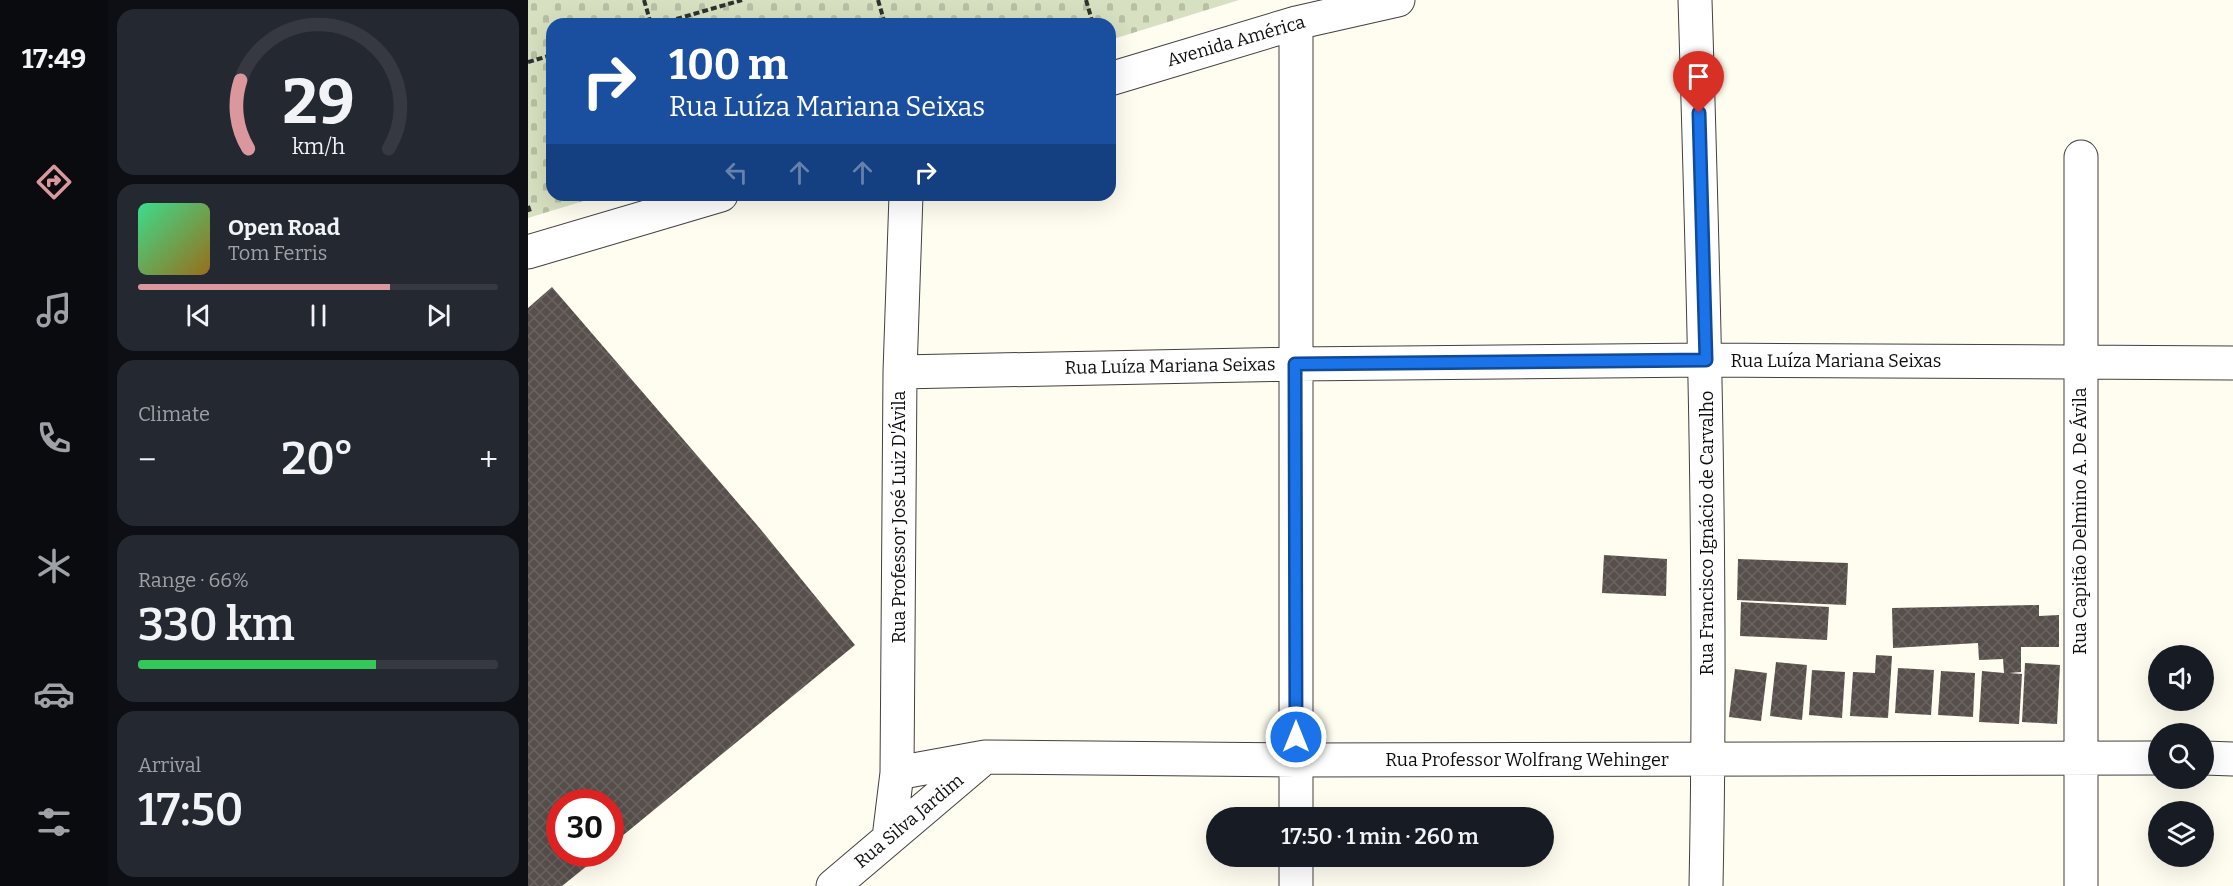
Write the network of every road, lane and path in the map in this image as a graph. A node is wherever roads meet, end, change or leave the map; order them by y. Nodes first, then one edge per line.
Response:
1 (644, 0) edge
2 (742, 0) edge
3 (878, 0) edge
4 (1086, 0) edge
5 (1398, 0) edge
6 (1695, 0) edge
7 (649, 18) edge
8 (680, 18) edge
9 (883, 18) edge
10 (1092, 18) edge
11 (1296, 22) junction
12 (546, 57) edge
13 (528, 62) edge
14 (1116, 77) edge
15 (2081, 157) dead end
16 (701, 201) edge
17 (906, 201) edge
18 (528, 206) edge
19 (530, 212) dead end
20 (528, 252) edge
21 (1706, 360) junction
22 (2233, 363) edge
23 (1295, 364) junction
24 (2079, 364) junction
25 (900, 372) junction
26 (985, 757) junction
27 (2082, 757) junction
28 (2148, 758) edge
29 (2214, 758) edge
30 (1708, 759) junction
31 (2233, 759) edge
32 (1296, 760) junction
33 (897, 773) junction
34 (1296, 807) edge
35 (889, 838) junction
36 (1296, 867) edge
37 (833, 886) edge
38 (1296, 886) edge
39 (1706, 886) edge
40 (2081, 886) edge

1 - 7 path
2 - 8 path
3 - 9 path
4 - 10 path
5 - 11 street, Avenida América
6 - 21 street, Rua Francisco Ignácio de Carvalho
11 - 14 street, Avenida América
11 - 23 street
12 - 13 path
15 - 24 street, Rua Capitão Delmino A. De Ávila
16 - 20 street
17 - 25 street, Rua Professor José Luiz D'Ávila
18 - 19 path
21 - 23 street, Rua Luíza Mariana Seixas
21 - 24 street, Rua Luíza Mariana Seixas
21 - 30 street, Rua Francisco Ignácio de Carvalho
22 - 24 street, Rua Luíza Mariana Seixas
23 - 25 street, Rua Luíza Mariana Seixas
23 - 32 street
24 - 27 street, Rua Capitão Delmino A. De Ávila
25 - 33 street, Rua Professor José Luiz D'Ávila
26 - 32 street, Rua Professor Wolfrang Wehinger
26 - 33 street, Rua Professor Wolfrang Wehinger
26 - 35 street, Rua Silva Jardim
27 - 28 street, Rua Professor Wolfrang Wehinger
27 - 30 street, Rua Professor Wolfrang Wehinger
27 - 40 street, Rua Capitão Delmino A. De Ávila
29 - 31 street
30 - 32 street, Rua Professor Wolfrang Wehinger
30 - 39 street, Rua Francisco Ignácio de Carvalho
32 - 34 street
33 - 35 street, Rua Professor José Luiz D'Ávila
35 - 37 street, Rua Silva Jardim
36 - 38 street

